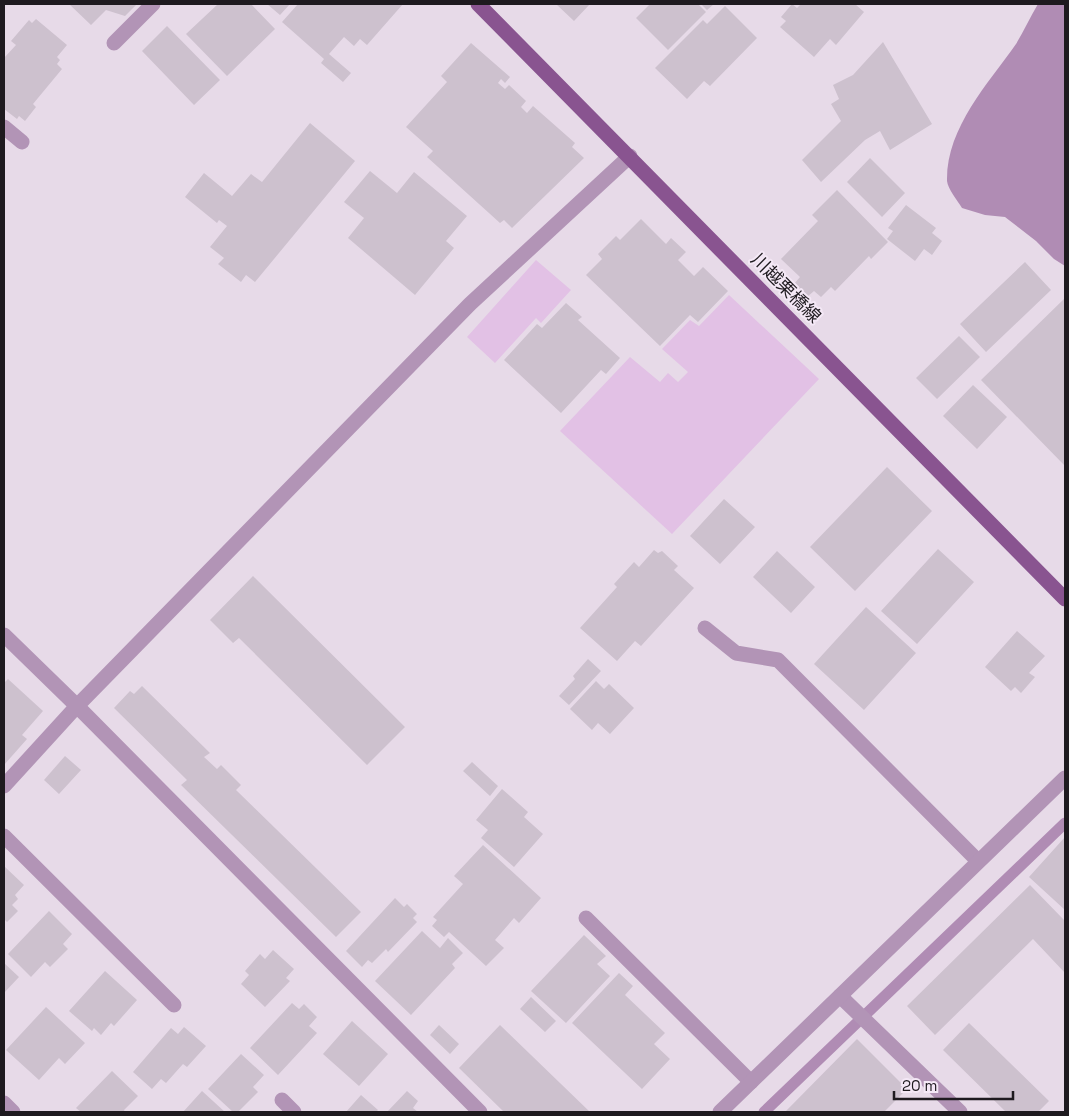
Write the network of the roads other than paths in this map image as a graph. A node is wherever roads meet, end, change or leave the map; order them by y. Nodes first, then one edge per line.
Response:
1 (153, 4) edge
2 (478, 4) edge
3 (114, 43) dead end
4 (4, 127) edge
5 (22, 142) dead end
6 (630, 156) junction
7 (1065, 599) edge
8 (705, 628) dead end
9 (4, 635) edge
10 (77, 706) junction
11 (1065, 778) edge
12 (4, 786) edge
13 (4, 836) edge
14 (978, 861) junction
15 (586, 918) dead end
16 (840, 996) junction
17 (174, 1004) dead end
18 (751, 1082) junction
19 (282, 1100) dead end
20 (4, 1103) edge
21 (13, 1112) edge
22 (294, 1112) edge
23 (480, 1112) edge
24 (720, 1112) edge
25 (960, 1112) edge

1 - 3 street
2 - 6 main road, 川越栗橋線
4 - 5 street
6 - 7 main road, 川越栗橋線
6 - 10 street
8 - 14 street
9 - 10 street
10 - 12 street
10 - 23 street
11 - 14 street
13 - 17 street
14 - 16 street
15 - 18 street
16 - 18 street
16 - 25 street
18 - 24 street
19 - 22 street
20 - 21 street

